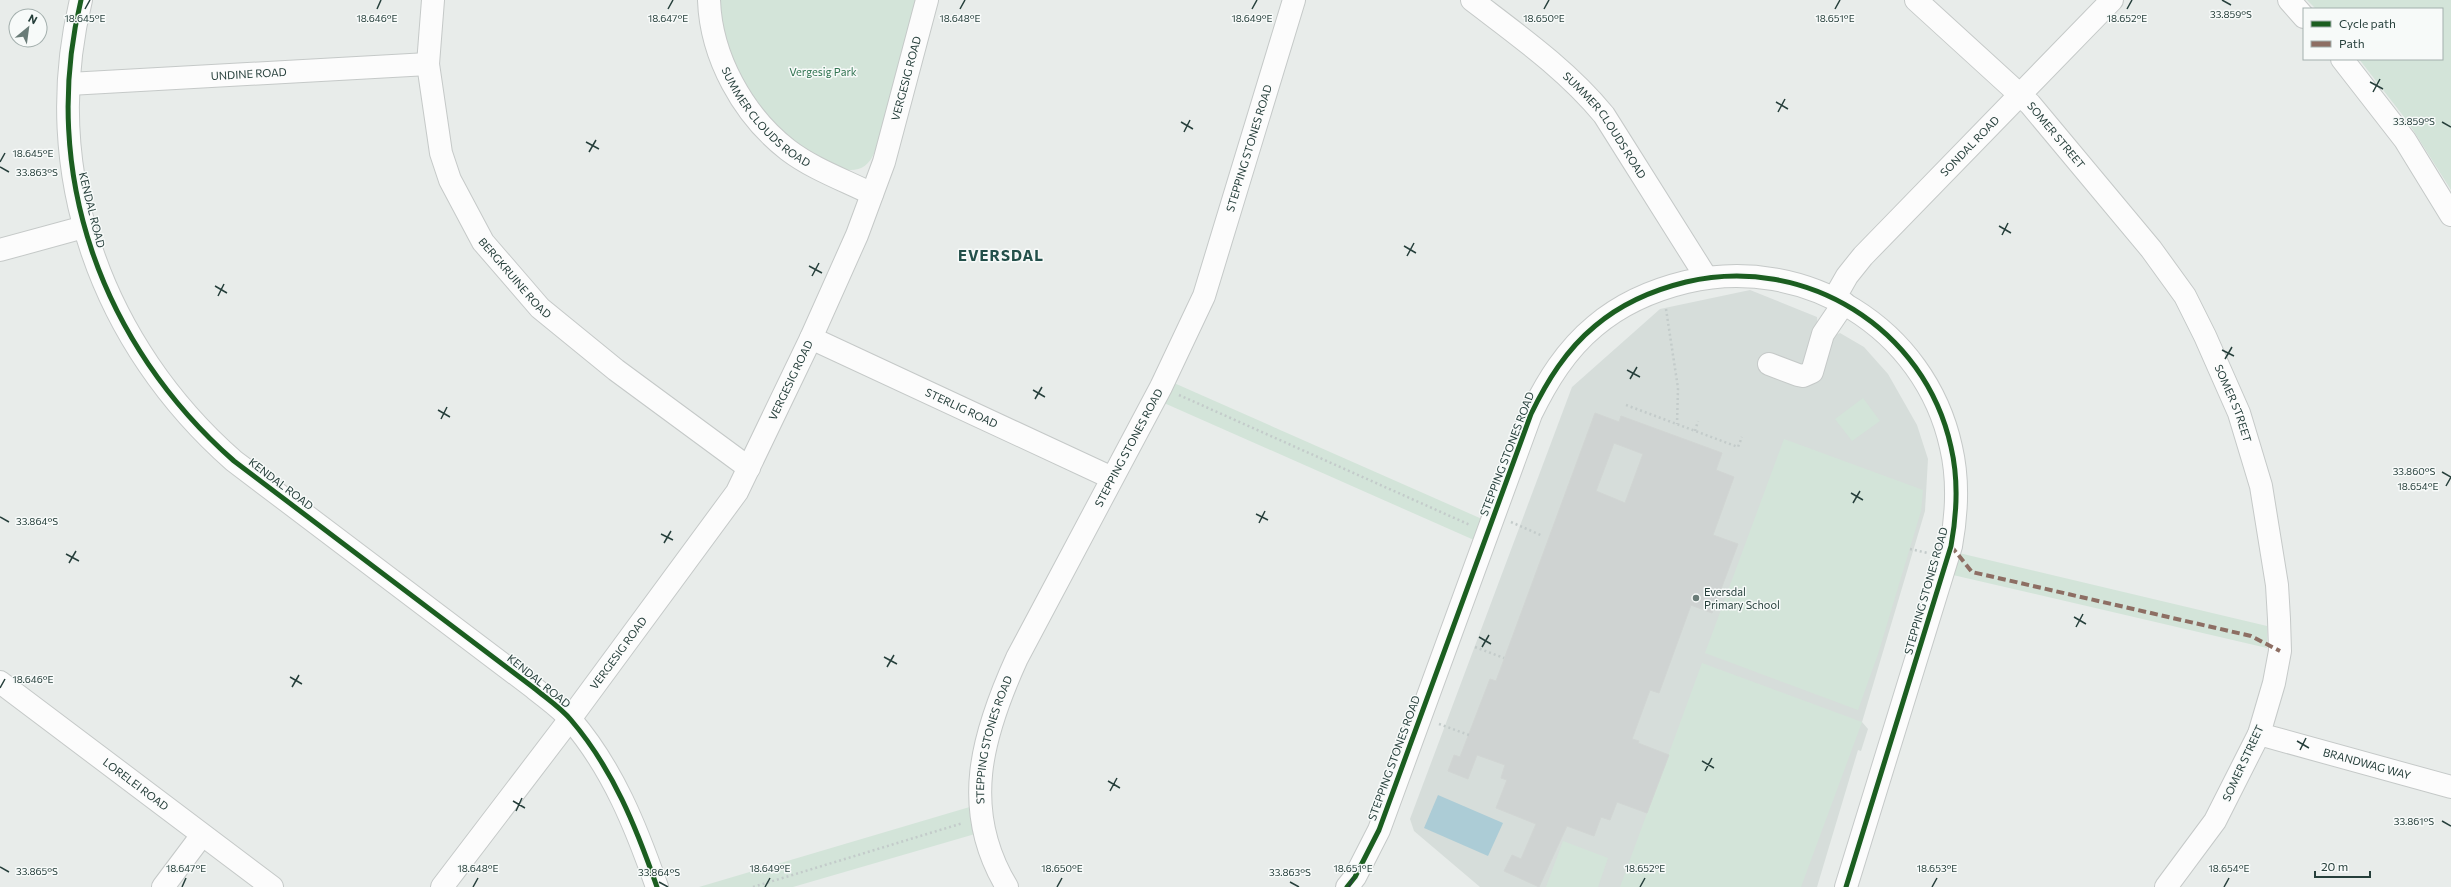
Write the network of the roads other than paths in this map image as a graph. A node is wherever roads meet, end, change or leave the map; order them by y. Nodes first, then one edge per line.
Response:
1 (81, 0) edge
2 (433, 0) edge
3 (709, 0) edge
4 (927, 0) edge
5 (1294, 0) edge
6 (1472, 0) edge
7 (1916, 0) edge
8 (2112, 0) edge
9 (2289, 0) edge
10 (2303, 15) edge
11 (2343, 60) edge
12 (428, 64) junction
13 (69, 84) junction
14 (2018, 95) junction
15 (872, 194) junction
16 (2451, 215) edge
17 (84, 227) junction
18 (0, 250) edge
19 (1706, 277) junction
20 (1840, 300) junction
21 (811, 338) junction
22 (1769, 364) dead end
23 (749, 468) junction
24 (1112, 478) junction
25 (0, 682) edge
26 (570, 719) junction
27 (2259, 734) junction
28 (2451, 787) edge
29 (202, 835) junction
30 (163, 887) edge
31 (272, 887) edge
32 (442, 887) edge
33 (657, 887) edge
34 (1007, 887) edge
35 (1347, 887) edge
36 (1846, 887) edge
37 (2166, 887) edge

1 - 13 street, KENDAL ROAD
2 - 12 street, BERGKRUINE ROAD
3 - 15 street, SUMMER CLOUDS ROAD
4 - 15 street, VERGESIG ROAD
5 - 24 street, STEPPING STONES ROAD
6 - 19 street, SUMMER CLOUDS ROAD
7 - 14 street, SOMER STREET
8 - 14 street, SONDAL ROAD
9 - 10 street
11 - 16 street
12 - 13 street, UNDINE ROAD
12 - 23 street, BERGKRUINE ROAD
13 - 17 street, KENDAL ROAD
14 - 20 street, SONDAL ROAD
14 - 27 street, SOMER STREET
15 - 21 street, VERGESIG ROAD
17 - 18 street
17 - 26 street, KENDAL ROAD
19 - 20 street, STEPPING STONES ROAD
19 - 35 street, STEPPING STONES ROAD
20 - 22 street, SONDAL ROAD
20 - 36 street, STEPPING STONES ROAD
21 - 23 street, VERGESIG ROAD
21 - 24 street, STERLIG ROAD
23 - 26 street, VERGESIG ROAD
24 - 34 street, STEPPING STONES ROAD
25 - 29 street, LORELEI ROAD
26 - 32 street, VERGESIG ROAD
26 - 33 street, KENDAL ROAD
27 - 28 street, BRANDWAG WAY
27 - 37 street, SOMER STREET
29 - 30 street
29 - 31 street, LORELEI ROAD

